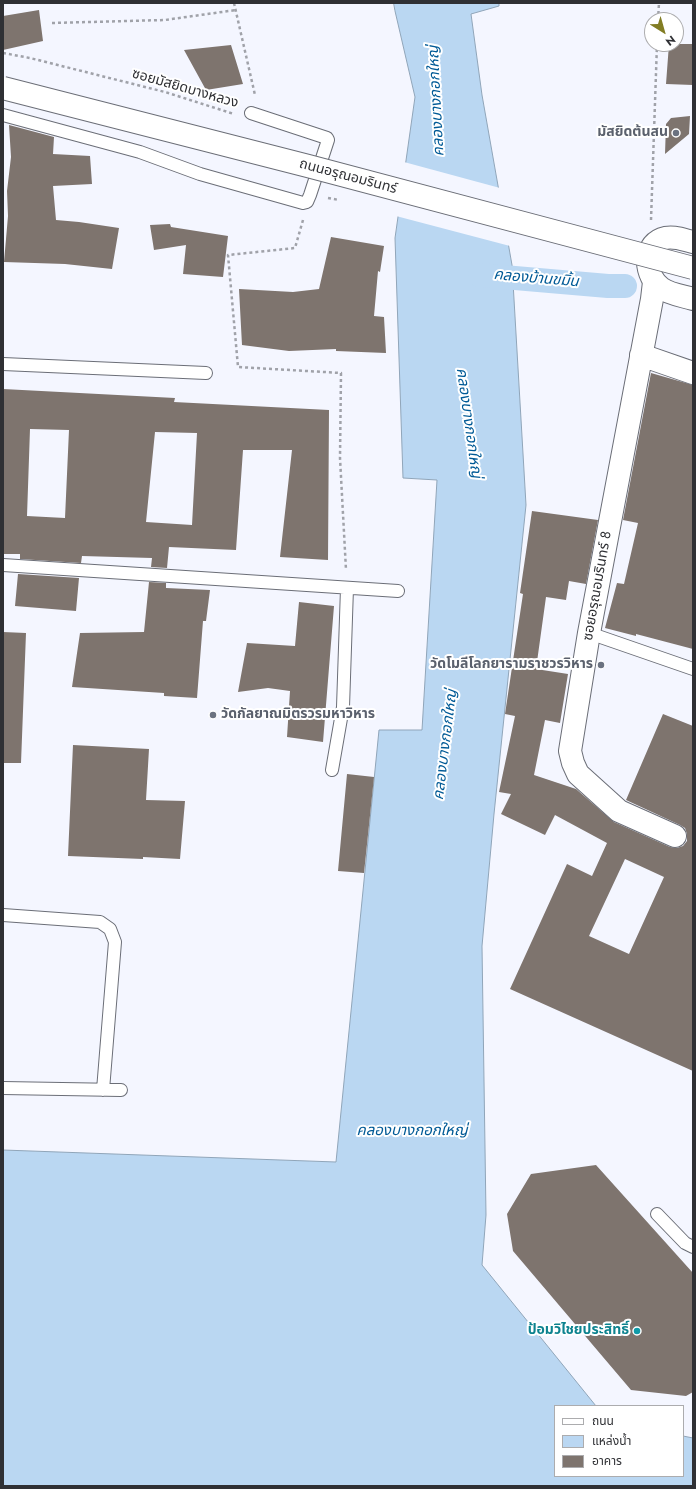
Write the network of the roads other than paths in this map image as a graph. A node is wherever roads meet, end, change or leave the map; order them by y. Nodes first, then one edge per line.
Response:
1 (3, 88) edge
2 (251, 113) road end
3 (3, 115) edge
4 (693, 242) edge
5 (693, 268) edge
6 (654, 282) junction
7 (693, 299) edge
8 (641, 355) junction
9 (3, 364) edge
10 (206, 373) dead end
11 (693, 373) edge
12 (3, 565) edge
13 (347, 588) junction
14 (398, 592) dead end
15 (589, 633) junction
16 (693, 669) edge
17 (332, 770) dead end
18 (675, 836) dead end
19 (3, 915) edge
20 (3, 1088) edge
21 (103, 1090) junction
22 (121, 1090) dead end
23 (657, 1214) dead end
24 (693, 1247) edge

1 - 5 main road, ถนนอรุณอมรินทร์, bridge
2 - 3 lane
4 - 6 main road
6 - 7 main road
6 - 8 main road, ซอยอรุณอมรินทร์ 8
8 - 11 main road
8 - 15 main road, ซอยอรุณอมรินทร์ 8
9 - 10 lane
12 - 13 lane
13 - 14 lane
13 - 17 lane
15 - 16 lane
15 - 18 main road, ซอยอรุณอมรินทร์ 8
19 - 21 lane
20 - 21 lane
21 - 22 lane
23 - 24 lane

